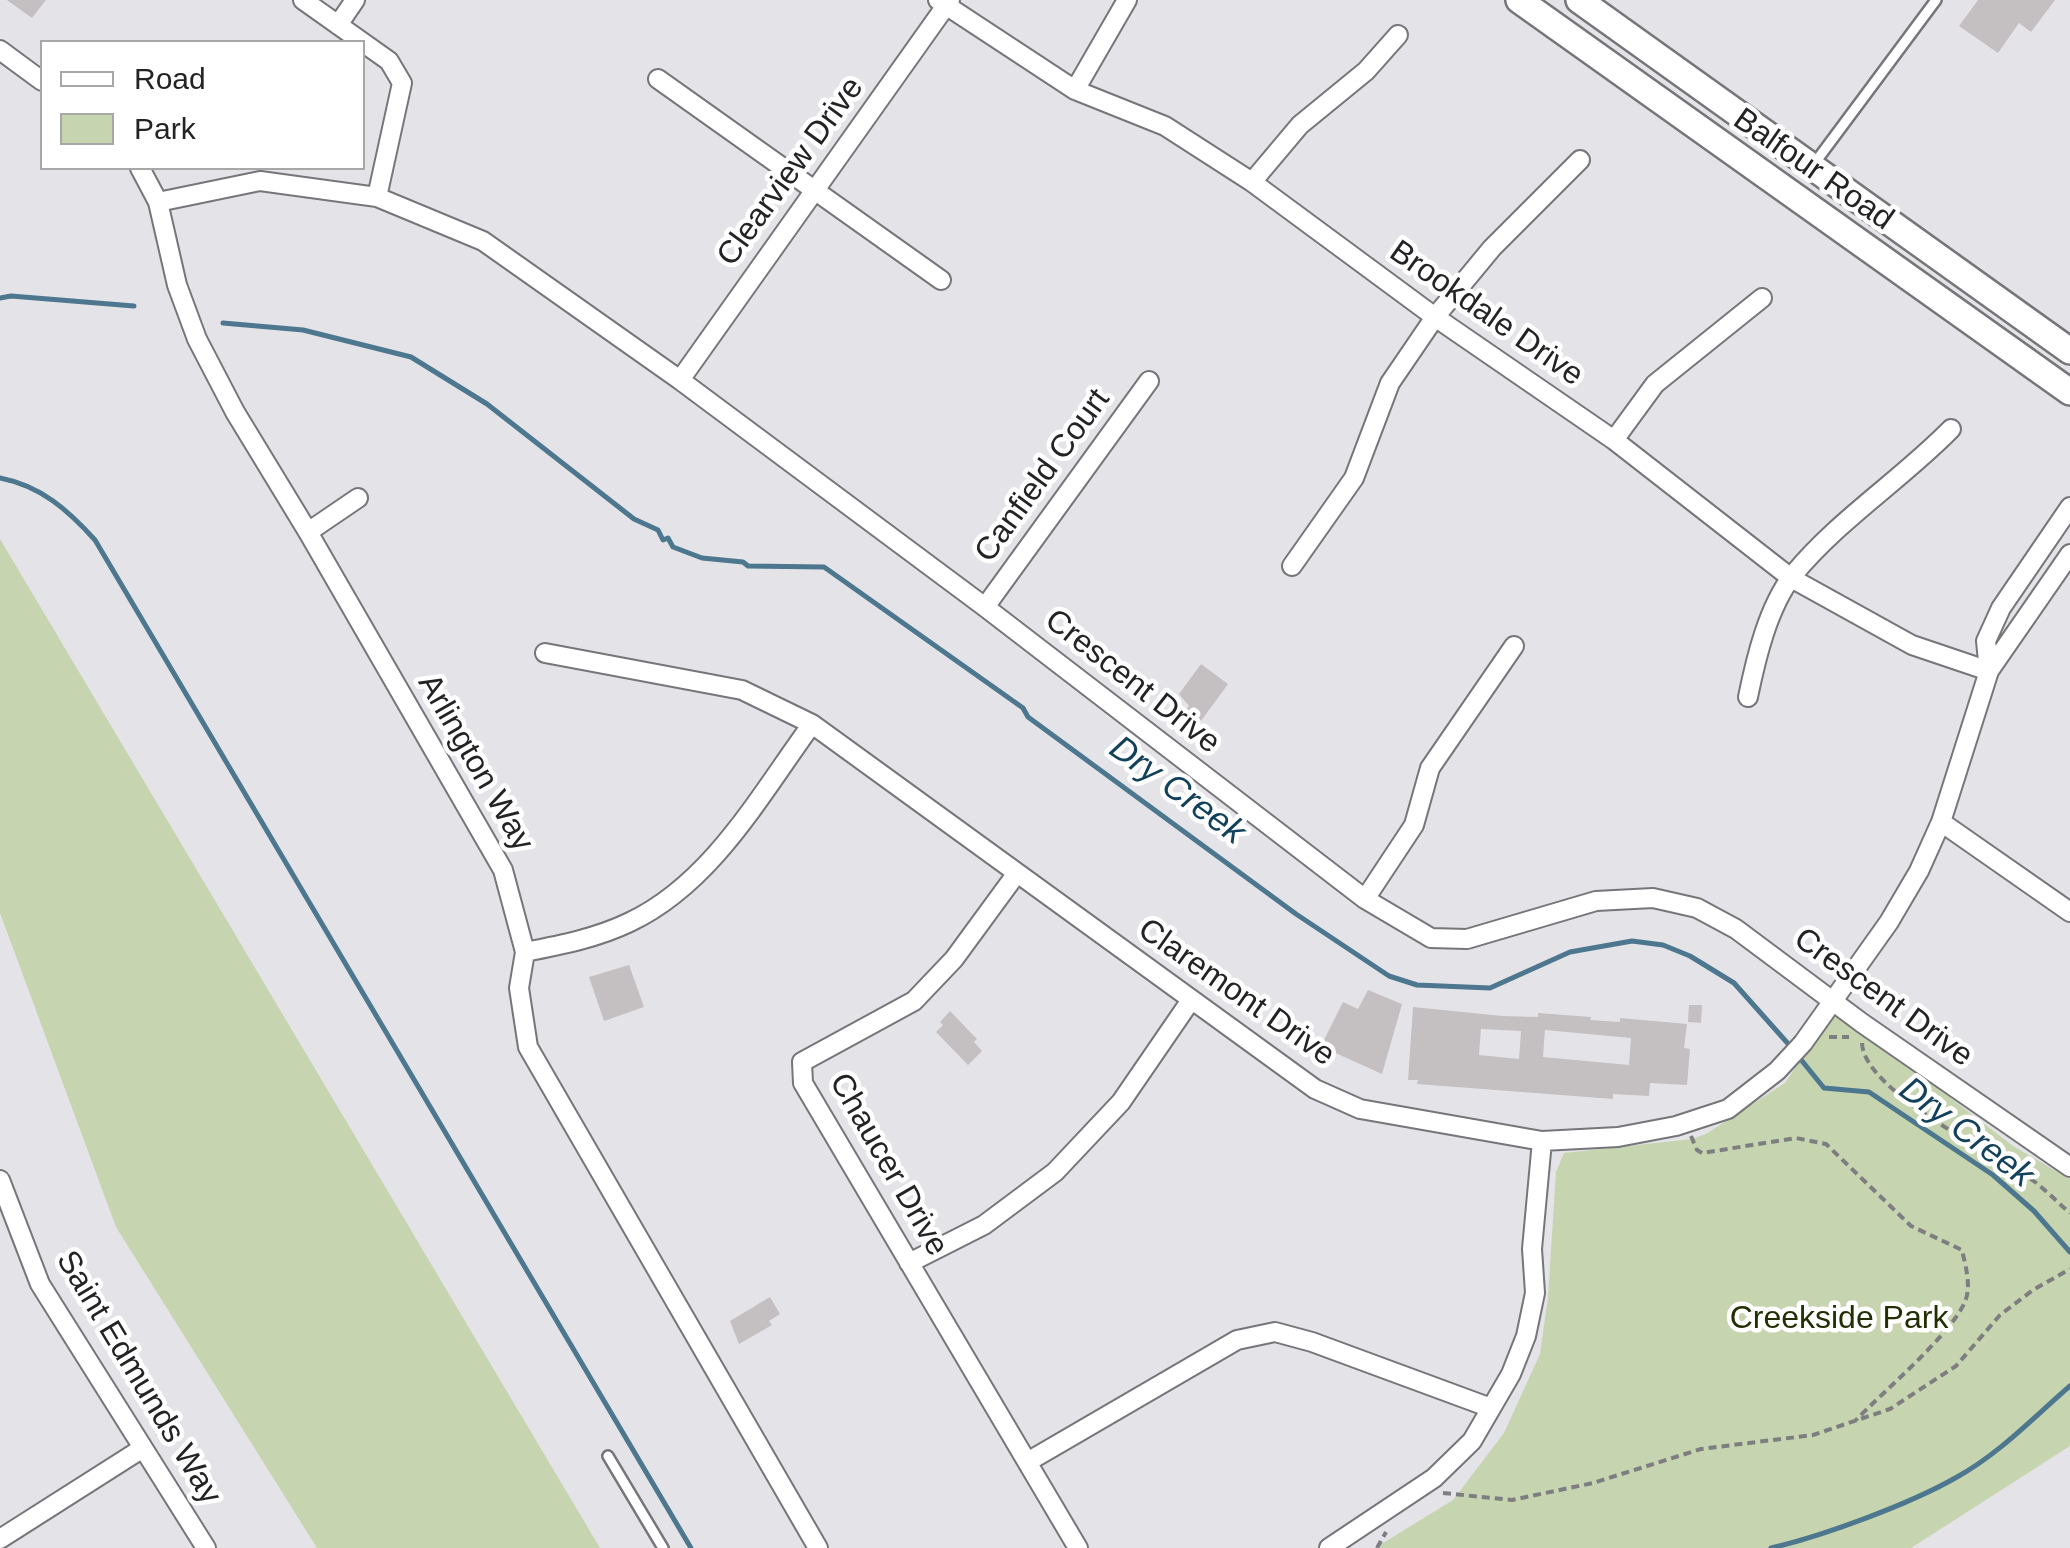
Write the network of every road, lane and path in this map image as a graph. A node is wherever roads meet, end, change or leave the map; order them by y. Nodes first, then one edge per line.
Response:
1 (303, 0) edge
2 (355, 0) edge
3 (1127, 0) edge
4 (1519, 0) edge
5 (1580, 0) edge
6 (1936, 0) edge
7 (945, 2) edge
8 (338, 25) junction
9 (1398, 35) dead end
10 (360, 40) edge
11 (365, 44) edge
12 (0, 50) edge
13 (658, 79) dead end
14 (40, 80) edge
15 (1076, 90) junction
16 (1580, 160) dead end
17 (1812, 166) junction
18 (141, 170) edge
19 (1252, 182) junction
20 (816, 189) junction
21 (377, 196) junction
22 (158, 202) junction
23 (941, 280) dead end
24 (1762, 298) dead end
25 (1435, 317) junction
26 (2070, 351) edge
27 (680, 380) junction
28 (1149, 381) dead end
29 (2070, 392) edge
30 (1950, 429) dead end
31 (1614, 440) junction
32 (358, 498) dead end
33 (2070, 507) edge
34 (308, 532) junction
35 (2070, 554) edge
36 (1292, 566) dead end
37 (1791, 578) junction
38 (985, 607) junction
39 (1514, 646) dead end
40 (545, 653) dead end
41 (1990, 671) junction
42 (1748, 696) dead end
43 (812, 724) junction
44 (1941, 822) junction
45 (1017, 872) junction
46 (1365, 899) junction
47 (2070, 912) edge
48 (525, 952) junction
49 (1191, 1000) junction
50 (1831, 1000) junction
51 (1862, 1023) junction
52 (1685, 1123) junction
53 (1542, 1141) junction
54 (2070, 1167) edge
55 (0, 1180) edge
56 (2070, 1213) edge
57 (909, 1262) junction
58 (2070, 1269) edge
59 (1491, 1408) junction
60 (1854, 1421) junction
61 (143, 1448) junction
62 (608, 1456) dead end
63 (1029, 1461) junction
64 (1429, 1502) dead end
65 (1399, 1523) dead end
66 (0, 1539) edge
67 (206, 1548) edge
68 (663, 1548) edge
69 (818, 1548) edge
70 (1078, 1548) edge
71 (1329, 1548) edge
72 (1377, 1548) edge

1 - 8 street
2 - 8 street
3 - 15 street
4 - 29 main road, Balfour Road
5 - 17 main road, Balfour Road
6 - 17 lane
7 - 15 street, Brookdale Drive
7 - 20 street, Clearview Drive
8 - 10 street
9 - 19 street
11 - 21 street
12 - 14 street
13 - 20 street
15 - 19 street, Brookdale Drive
16 - 25 street
17 - 26 main road, Balfour Road
18 - 22 street, Arlington Way
19 - 25 street, Brookdale Drive
20 - 23 street
20 - 27 street, Clearview Drive
21 - 22 street, Crescent Drive
21 - 27 street, Crescent Drive
22 - 34 street, Arlington Way
24 - 31 street
25 - 31 street, Brookdale Drive
25 - 36 street
27 - 38 street, Crescent Drive
28 - 38 street, Canfield Court
30 - 37 street
31 - 37 street, Brookdale Drive
32 - 34 street
33 - 41 street, Claremont Drive
34 - 48 street, Arlington Way
35 - 41 street, Claremont Drive
37 - 41 street, Brookdale Drive
37 - 42 street
38 - 46 street, Crescent Drive
39 - 46 street
40 - 43 street, Claremont Drive
41 - 44 street, Claremont Drive
43 - 45 street, Claremont Drive
43 - 48 street
44 - 47 street
44 - 50 street, Claremont Drive
45 - 49 street, Claremont Drive
45 - 57 street, Chaucer Drive
46 - 50 street, Crescent Drive
48 - 69 street, Arlington Way
49 - 53 street, Claremont Drive
49 - 57 street
50 - 51 street, Crescent Drive
50 - 52 street, Claremont Drive
51 - 54 street, Crescent Drive
51 - 56 path
52 - 53 street, Claremont Drive
52 - 60 path
53 - 59 street
55 - 61 street, Saint Edmunds Way
57 - 63 street, Chaucer Drive
58 - 60 path
59 - 63 street
59 - 71 street
60 - 64 path
61 - 66 street
61 - 67 street, Saint Edmunds Way
62 - 68 lane
63 - 70 street, Chaucer Drive
65 - 72 path

